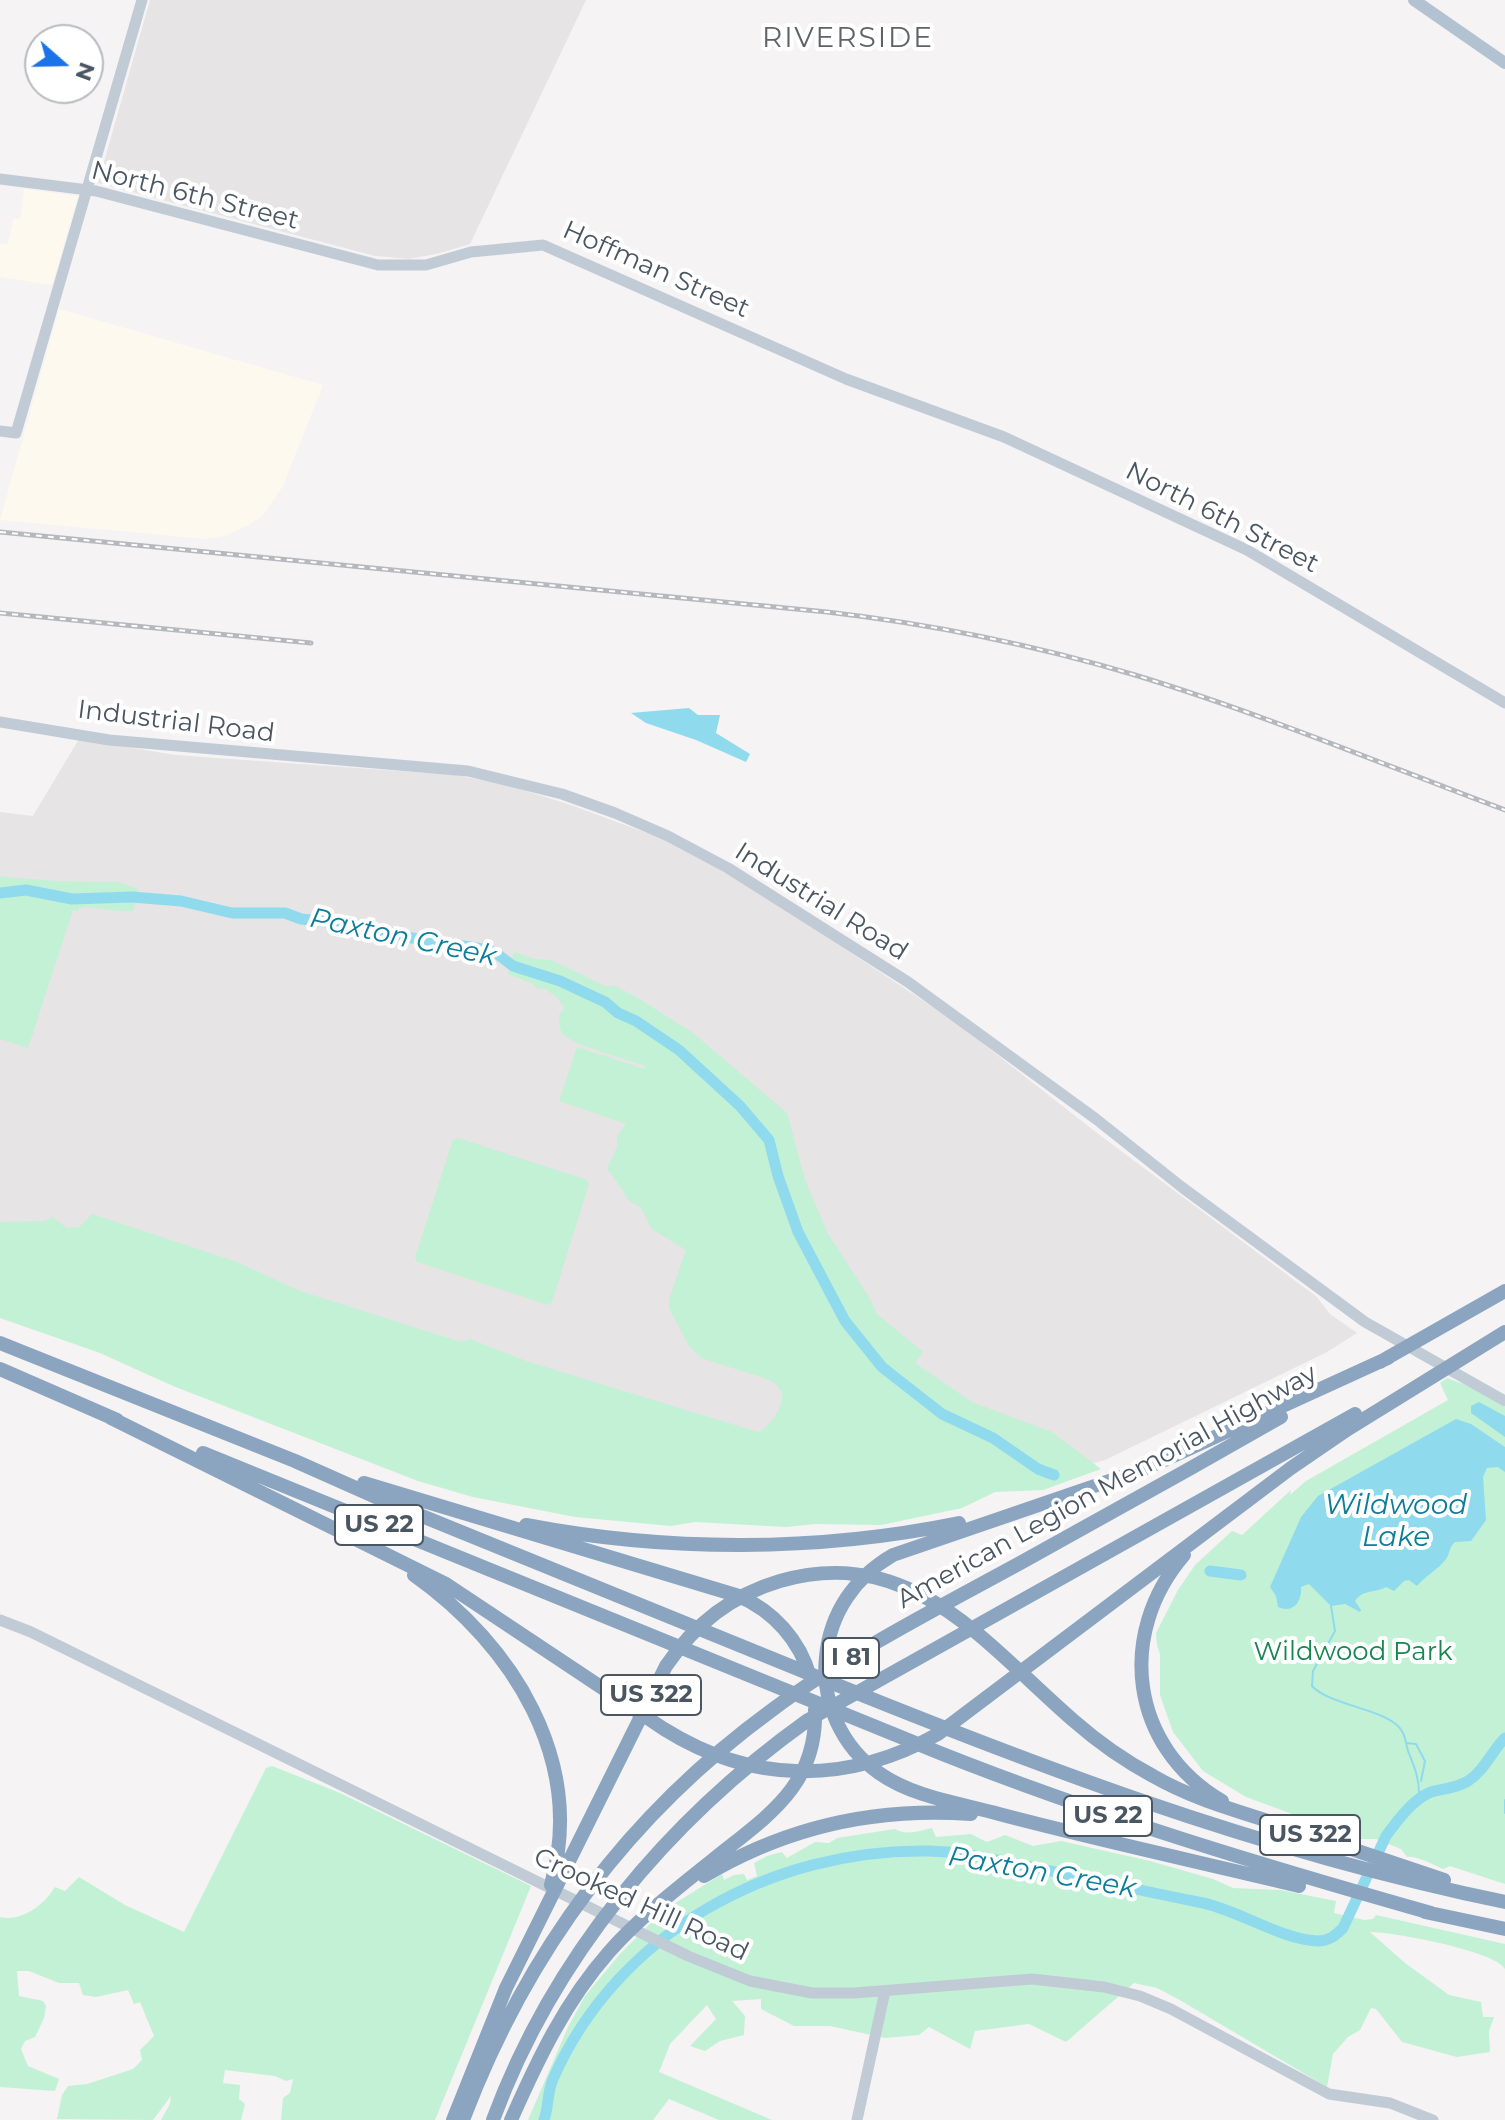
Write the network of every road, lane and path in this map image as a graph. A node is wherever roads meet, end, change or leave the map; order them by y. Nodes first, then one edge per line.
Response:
1 (142, 0) edge
2 (1414, 0) edge
3 (1505, 63) edge
4 (0, 179) edge
5 (87, 190) junction
6 (378, 265) joint
7 (905, 403) joint
8 (0, 431) edge
9 (1505, 703) edge
10 (0, 722) edge
11 (1505, 1291) edge
12 (1505, 1331) edge
13 (0, 1343) edge
14 (1388, 1358) junction
15 (0, 1369) edge
16 (1425, 1378) junction
17 (1505, 1401) edge
18 (111, 1418) junction
19 (295, 1461) junction
20 (1053, 1501) junction
21 (458, 1512) junction
22 (1199, 1539) junction
23 (371, 1545) junction
24 (0, 1620) edge
25 (1251, 1815) junction
26 (1024, 1821) junction
27 (1366, 1861) junction
28 (1350, 1894) junction
29 (1505, 1901) edge
30 (660, 1904) junction
31 (541, 1916) junction
32 (1505, 1929) edge
33 (885, 1991) junction
34 (453, 2120) edge
35 (463, 2120) edge
36 (493, 2120) edge
37 (511, 2120) edge
38 (857, 2120) edge
39 (1433, 2120) edge

1 - 5 street
2 - 3 main road
4 - 5 street, North 6th Street
5 - 6 street, North 6th Street
5 - 8 street
6 - 7 street, Hoffman Street
7 - 9 street, North 6th Street
10 - 17 street, Industrial Road
11 - 14 highway, American Legion Memorial Highway / I 81
12 - 16 highway
13 - 19 highway, US 22
14 - 20 highway
14 - 35 highway, American Legion Memorial Highway / I 81
15 - 18 highway, US 22
16 - 22 highway
16 - 36 highway, I 81
18 - 23 highway
18 - 28 highway, US 22
19 - 21 highway
19 - 27 highway, US 22
20 - 21 highway
20 - 26 highway
21 - 30 highway
22 - 23 highway
22 - 25 highway
23 - 31 highway
24 - 33 street, Crooked Hill Road
25 - 27 highway, US 322
25 - 31 highway, US 322
26 - 28 highway, US 322
26 - 30 highway, US 322
27 - 29 highway, US 322
28 - 32 highway, US 22
30 - 37 highway, US 322
31 - 34 highway, US 322
33 - 38 street
33 - 39 street, Crooked Hill Road

